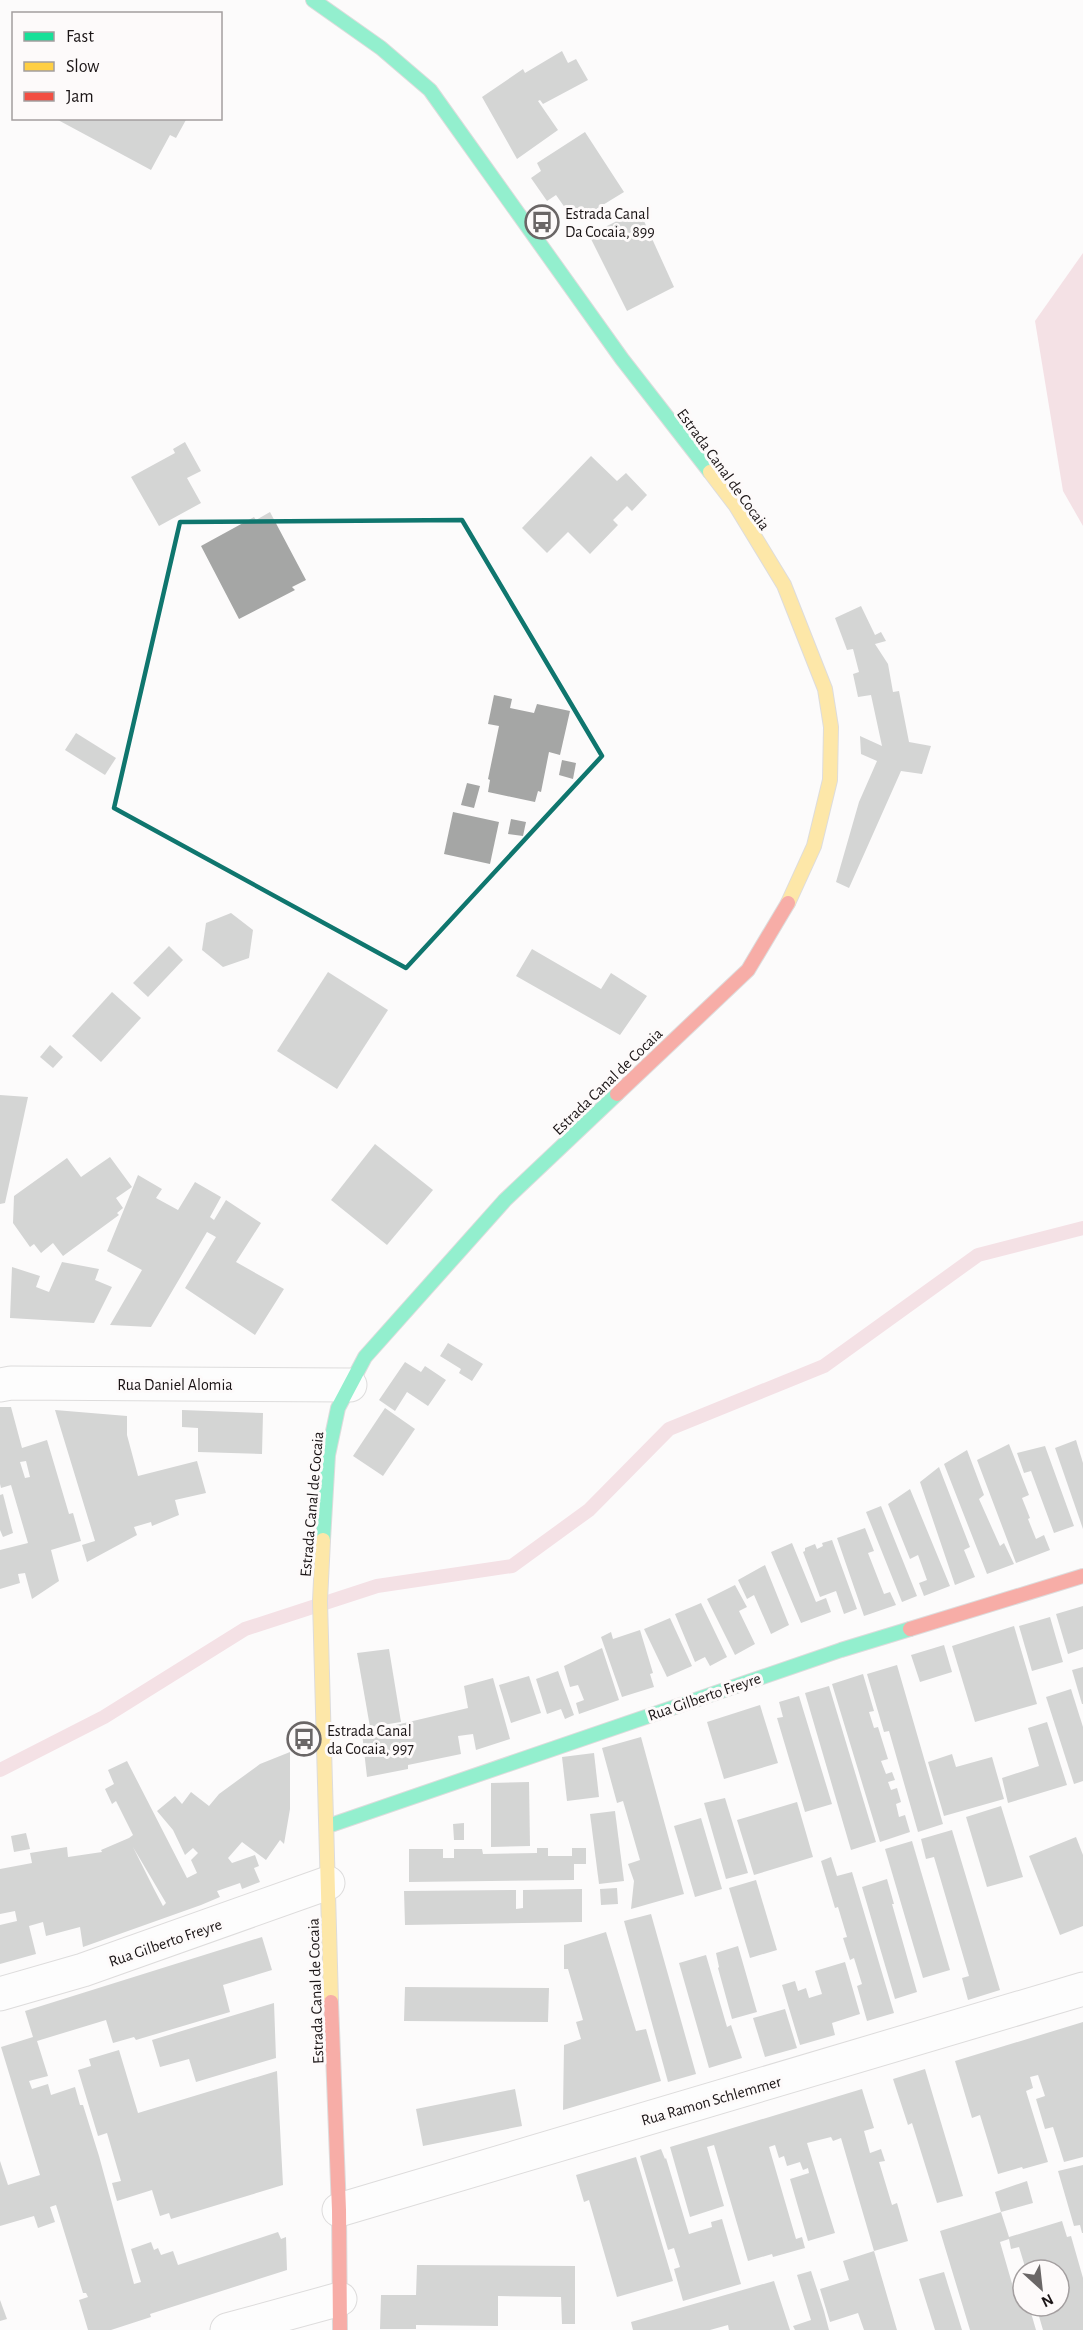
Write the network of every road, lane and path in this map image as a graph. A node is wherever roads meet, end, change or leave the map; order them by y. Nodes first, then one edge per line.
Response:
1 (312, 0) edge
2 (0, 1385) edge
3 (350, 1385) junction
4 (1083, 1576) edge
5 (328, 1826) junction
6 (328, 1883) junction
7 (1083, 1989) edge
8 (0, 1994) edge
9 (339, 2210) junction
10 (340, 2314) edge
11 (227, 2330) edge

1 - 3 main road, Estrada Canal de Cocaia
2 - 3 street, Rua Daniel Alomia
3 - 5 main road, Estrada Canal de Cocaia
4 - 5 main road, Rua Gilberto Freyre
5 - 6 main road, Estrada Canal de Cocaia
6 - 8 street, Rua Gilberto Freyre
6 - 9 main road, Estrada Canal de Cocaia
7 - 9 street, Rua Ramon Schlemmer
9 - 10 main road, Estrada Canal de Cocaia
10 - 11 street

